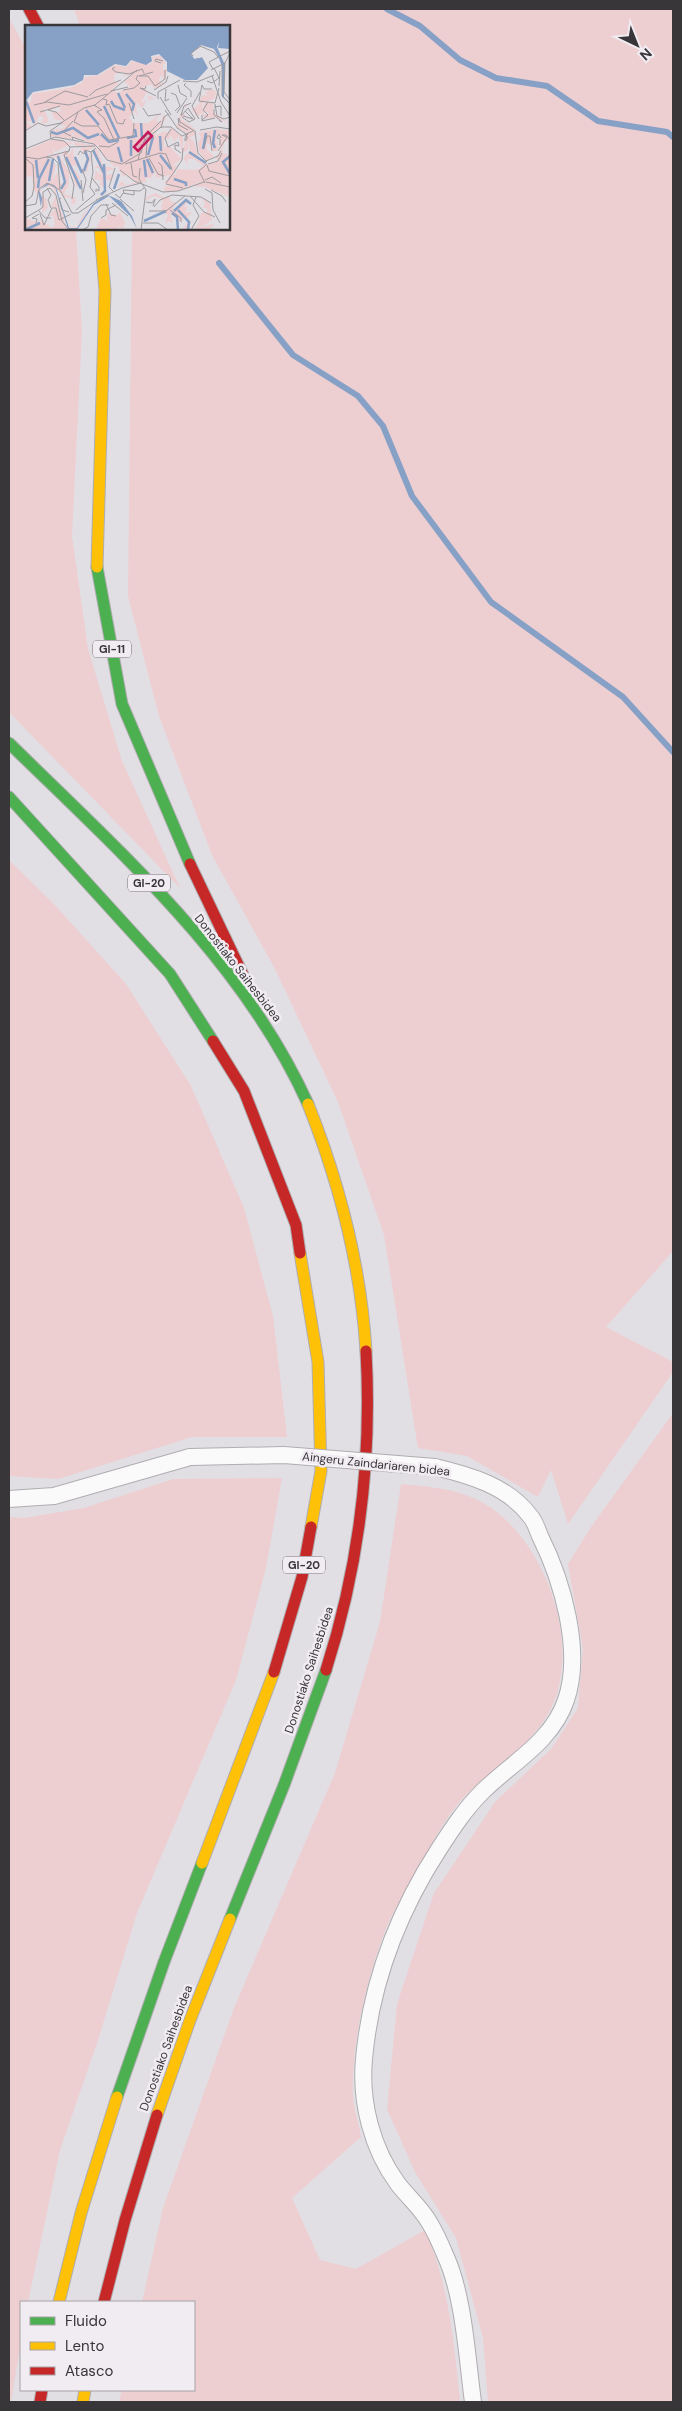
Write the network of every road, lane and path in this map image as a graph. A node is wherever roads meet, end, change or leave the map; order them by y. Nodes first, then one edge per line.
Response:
1 (29, 9) edge
2 (37, 25) edge
3 (100, 230) edge
4 (9, 743) edge
5 (9, 797) edge
6 (9, 807) edge
7 (67, 861) junction
8 (274, 1037) junction
9 (9, 1499) edge
10 (59, 2301) edge
11 (104, 2301) edge
12 (473, 2402) edge

1 - 2 highway
3 - 8 highway, GI-11
4 - 8 highway, Donostiako Saihesbidea / GI-20
5 - 7 highway, GI-20
6 - 7 highway
7 - 10 highway, GI-20
8 - 11 highway, Donostiako Saihesbidea / GI-20
9 - 12 street, Aingeru Zaindariaren bidea, bridge

